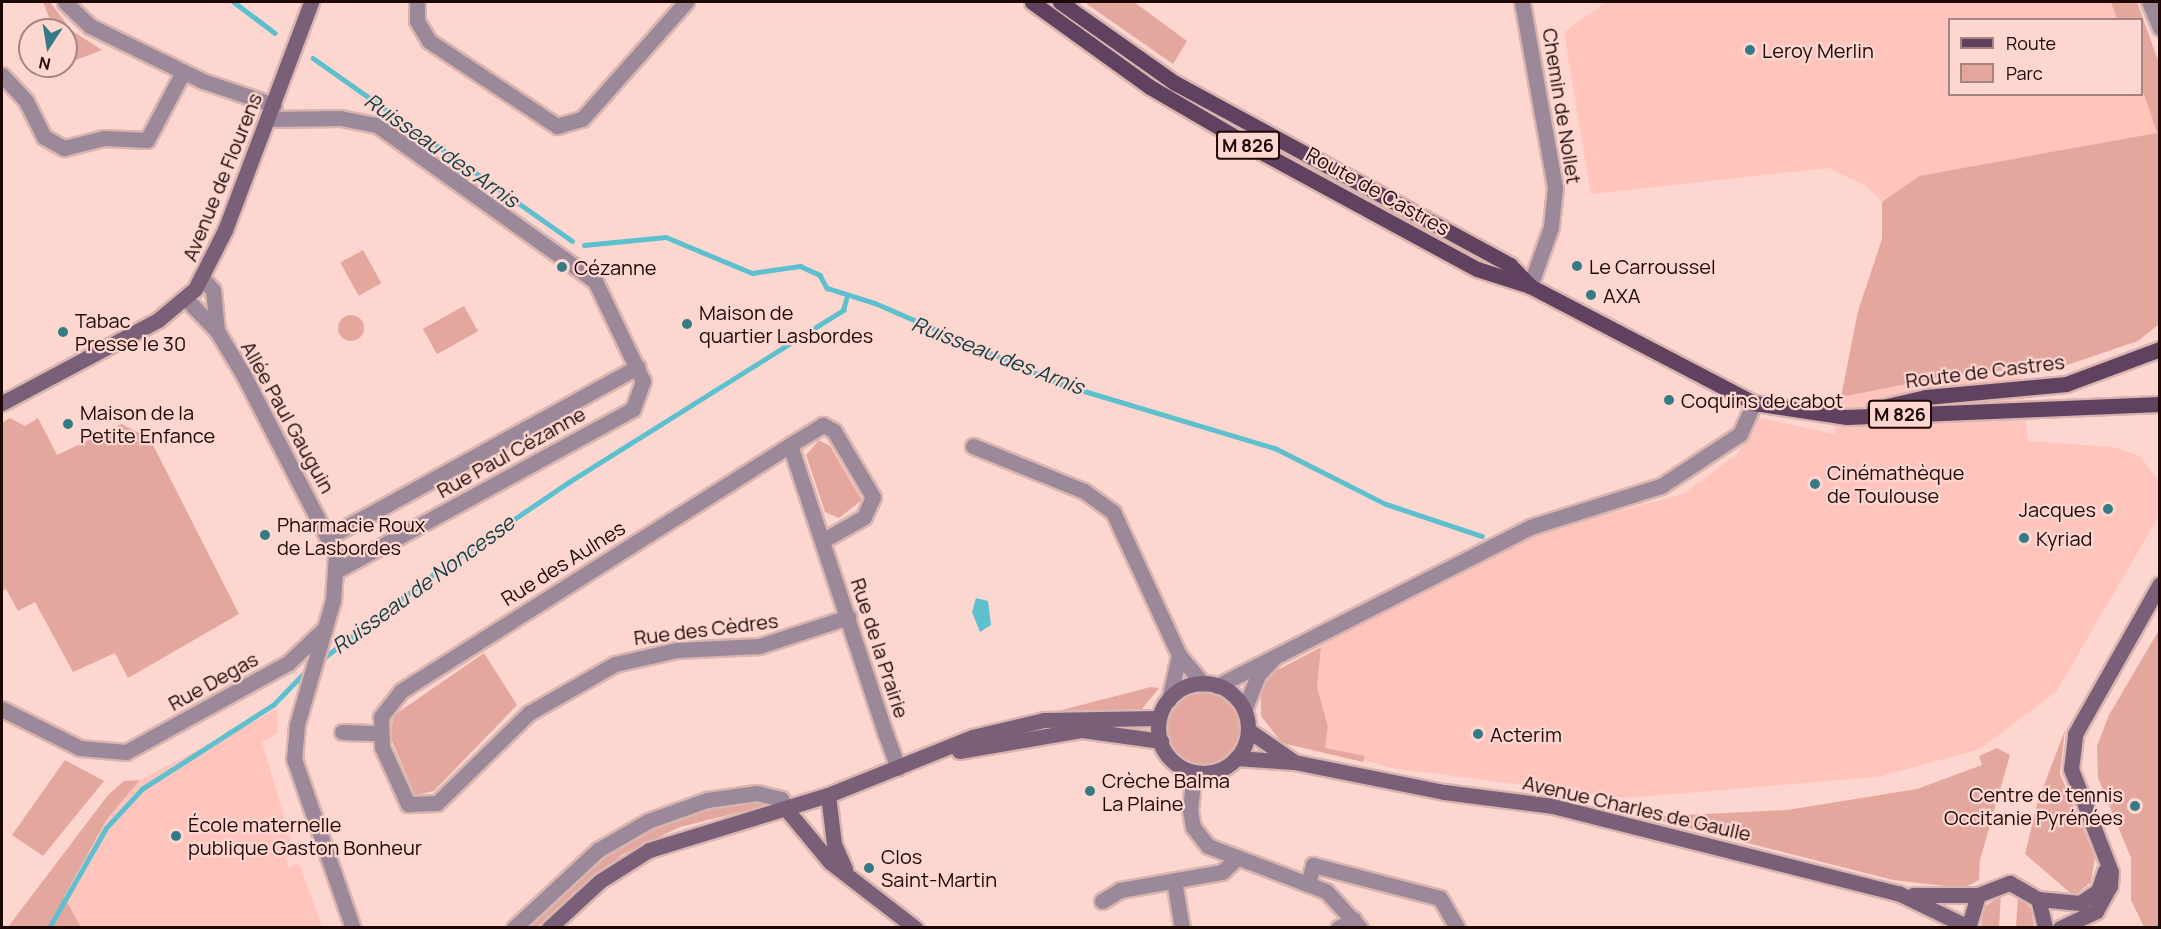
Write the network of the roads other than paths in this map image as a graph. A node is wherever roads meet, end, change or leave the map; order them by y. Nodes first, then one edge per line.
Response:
1 (65, 2) edge
2 (311, 2) edge
3 (417, 2) edge
4 (686, 2) edge
5 (1032, 2) edge
6 (1060, 2) edge
7 (1522, 2) edge
8 (2149, 2) edge
9 (2160, 28) edge
10 (183, 72) junction
11 (2, 75) edge
12 (272, 112) junction
13 (203, 279) junction
14 (1530, 286) junction
15 (186, 299) junction
16 (217, 331) junction
17 (2160, 350) edge
18 (638, 367) junction
19 (2, 402) edge
20 (1754, 403) junction
21 (2160, 404) edge
22 (1847, 417) junction
23 (790, 445) junction
24 (973, 447) dead end
25 (330, 536) junction
26 (822, 541) junction
27 (338, 570) junction
28 (2160, 574) edge
29 (2160, 584) edge
30 (2148, 600) junction
31 (848, 618) junction
32 (325, 631) junction
33 (1277, 654) junction
34 (1179, 655) junction
35 (1210, 685) junction
36 (1169, 700) junction
37 (2, 710) edge
38 (1244, 710) junction
39 (1159, 718) junction
40 (1248, 730) junction
41 (342, 732) dead end
42 (379, 733) junction
43 (1161, 741) junction
44 (1236, 758) junction
45 (1294, 762) junction
46 (898, 768) junction
47 (1194, 772) junction
48 (828, 795) junction
49 (786, 809) junction
50 (2105, 856) junction
51 (1235, 860) junction
52 (845, 869) junction
53 (1174, 881) junction
54 (1308, 884) junction
55 (1978, 896) junction
56 (2038, 899) junction
57 (1102, 901) dead end
58 (1934, 902) junction
59 (1357, 923) edge
60 (353, 927) edge
61 (514, 927) edge
62 (549, 927) edge
63 (915, 927) edge
64 (1182, 927) edge
65 (1338, 927) edge
66 (1457, 927) edge
67 (1968, 927) edge
68 (2045, 927) edge
69 (2060, 927) edge

1 - 10 street
2 - 12 street, Avenue de Flourens
3 - 4 street
5 - 14 main road, Route de Castres / M 826
6 - 14 main road, Route de Castres / M 826
7 - 14 street, Chemin de Nollet
8 - 9 street
10 - 11 street
10 - 12 street
12 - 13 street, Avenue de Flourens
12 - 18 street, Rue Paul Cézanne
13 - 15 street, Avenue de Flourens
13 - 16 street, Allée Paul Gauguin
14 - 20 main road, Route de Castres / M 826
15 - 16 street, Allée Paul Gauguin
15 - 19 street, Avenue de Flourens
16 - 25 street, Allée Paul Gauguin
17 - 22 main road, Route de Castres / M 826
18 - 25 street, Rue Paul Cézanne
18 - 27 street, Rue Paul Cézanne
20 - 22 main road, Route de Castres / M 826
20 - 33 street
21 - 22 main road, Route de Castres / M 826
23 - 26 street, Rue de la Prairie
23 - 26 street
23 - 42 street, Rue des Aulnes
24 - 34 street
25 - 27 street, Allée Paul Gauguin
26 - 31 street, Rue de la Prairie
27 - 32 street, Allée Paul Gauguin
28 - 30 street
29 - 30 street
30 - 50 street
31 - 42 street, Rue des Cèdres
31 - 46 street, Rue de la Prairie
32 - 37 street, Rue Degas
32 - 60 street, Allée Paul Gauguin
33 - 35 street
33 - 38 street
34 - 35 street
34 - 36 street
35 - 36 street
35 - 38 street
36 - 39 street
38 - 40 street
39 - 43 street
39 - 46 street
40 - 44 street
40 - 45 street, Avenue Charles de Gaulle
41 - 42 street
43 - 46 street
43 - 47 street
44 - 45 street, Avenue Charles de Gaulle
44 - 47 street
45 - 58 street, Avenue Charles de Gaulle
46 - 48 street
47 - 51 street
48 - 49 street
48 - 52 street
49 - 52 street
49 - 61 street
49 - 62 street
50 - 56 street
50 - 69 street
51 - 53 street
51 - 54 street
52 - 63 street
53 - 57 street
53 - 64 street
54 - 59 street
54 - 66 street
55 - 56 street
55 - 58 street, Avenue Charles de Gaulle
55 - 67 street
56 - 68 street
58 - 67 street, Avenue Charles de Gaulle
59 - 65 street

